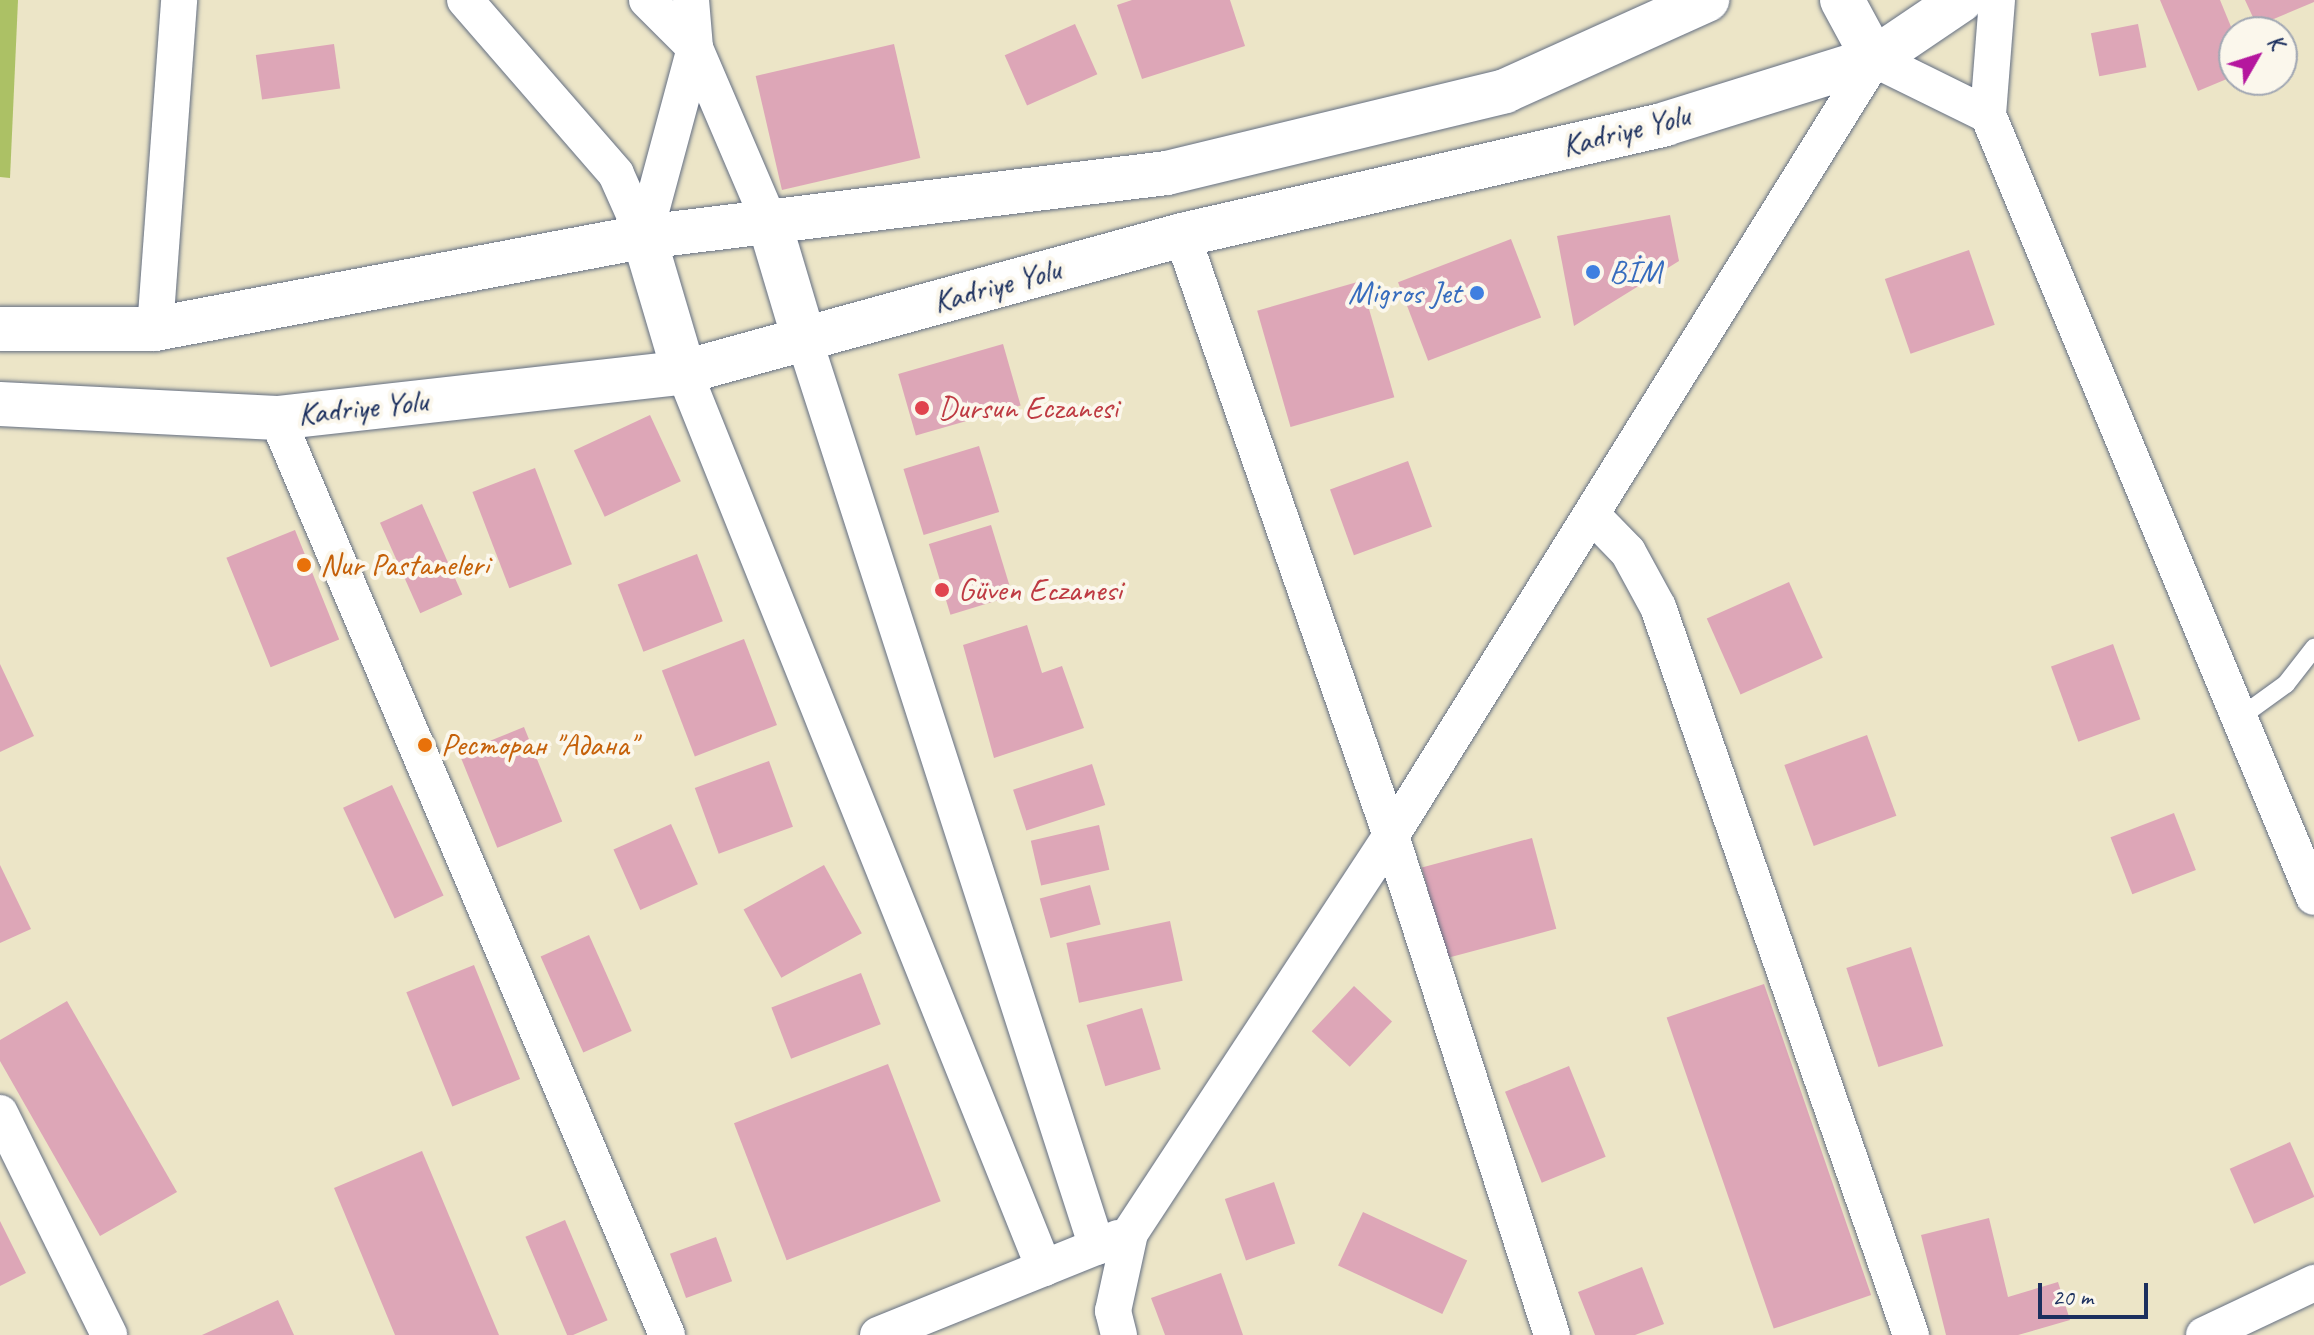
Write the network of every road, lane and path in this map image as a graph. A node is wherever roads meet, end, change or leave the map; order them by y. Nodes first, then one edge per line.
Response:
1 (179, 0) edge
2 (465, 0) edge
3 (647, 0) edge
4 (691, 0) edge
5 (1707, 0) edge
6 (1842, 0) edge
7 (1961, 0) edge
8 (1997, 0) edge
9 (695, 48) junction
10 (1874, 59) junction
11 (1988, 115) junction
12 (768, 218) junction
13 (1182, 235) junction
14 (644, 237) junction
15 (0, 329) edge
16 (155, 329) junction
17 (804, 339) junction
18 (684, 372) junction
19 (0, 404) edge
20 (277, 418) junction
21 (1593, 516) junction
22 (2314, 648) edge
23 (2239, 718) junction
24 (1391, 836) junction
25 (2314, 897) edge
26 (0, 1113) edge
27 (1130, 1233) junction
28 (1097, 1247) junction
29 (1044, 1268) junction
30 (2314, 1283) edge
31 (109, 1335) edge
32 (667, 1335) edge
33 (878, 1335) edge
34 (1119, 1335) edge
35 (1552, 1335) edge
36 (1911, 1335) edge
37 (2204, 1335) edge

1 - 16 street
2 - 14 street
3 - 9 street
4 - 9 street
5 - 12 main road
6 - 10 main road
7 - 10 main road, Kadriye Yolu
8 - 11 street
9 - 12 street
9 - 14 street
10 - 11 street
10 - 13 main road, Kadriye Yolu
10 - 21 street
11 - 23 street
12 - 14 main road
12 - 17 main road
13 - 17 main road, Kadriye Yolu
13 - 24 street
14 - 16 main road
14 - 18 main road
15 - 16 main road
17 - 18 main road, Kadriye Yolu
17 - 28 street
18 - 20 main road, Kadriye Yolu
18 - 29 street
19 - 20 main road, Kadriye Yolu
20 - 32 street
21 - 24 street
21 - 36 street
22 - 23 lane
23 - 25 street
24 - 27 street
24 - 35 street
26 - 31 street
27 - 28 street
27 - 34 street
28 - 29 street
29 - 33 street
30 - 37 street

